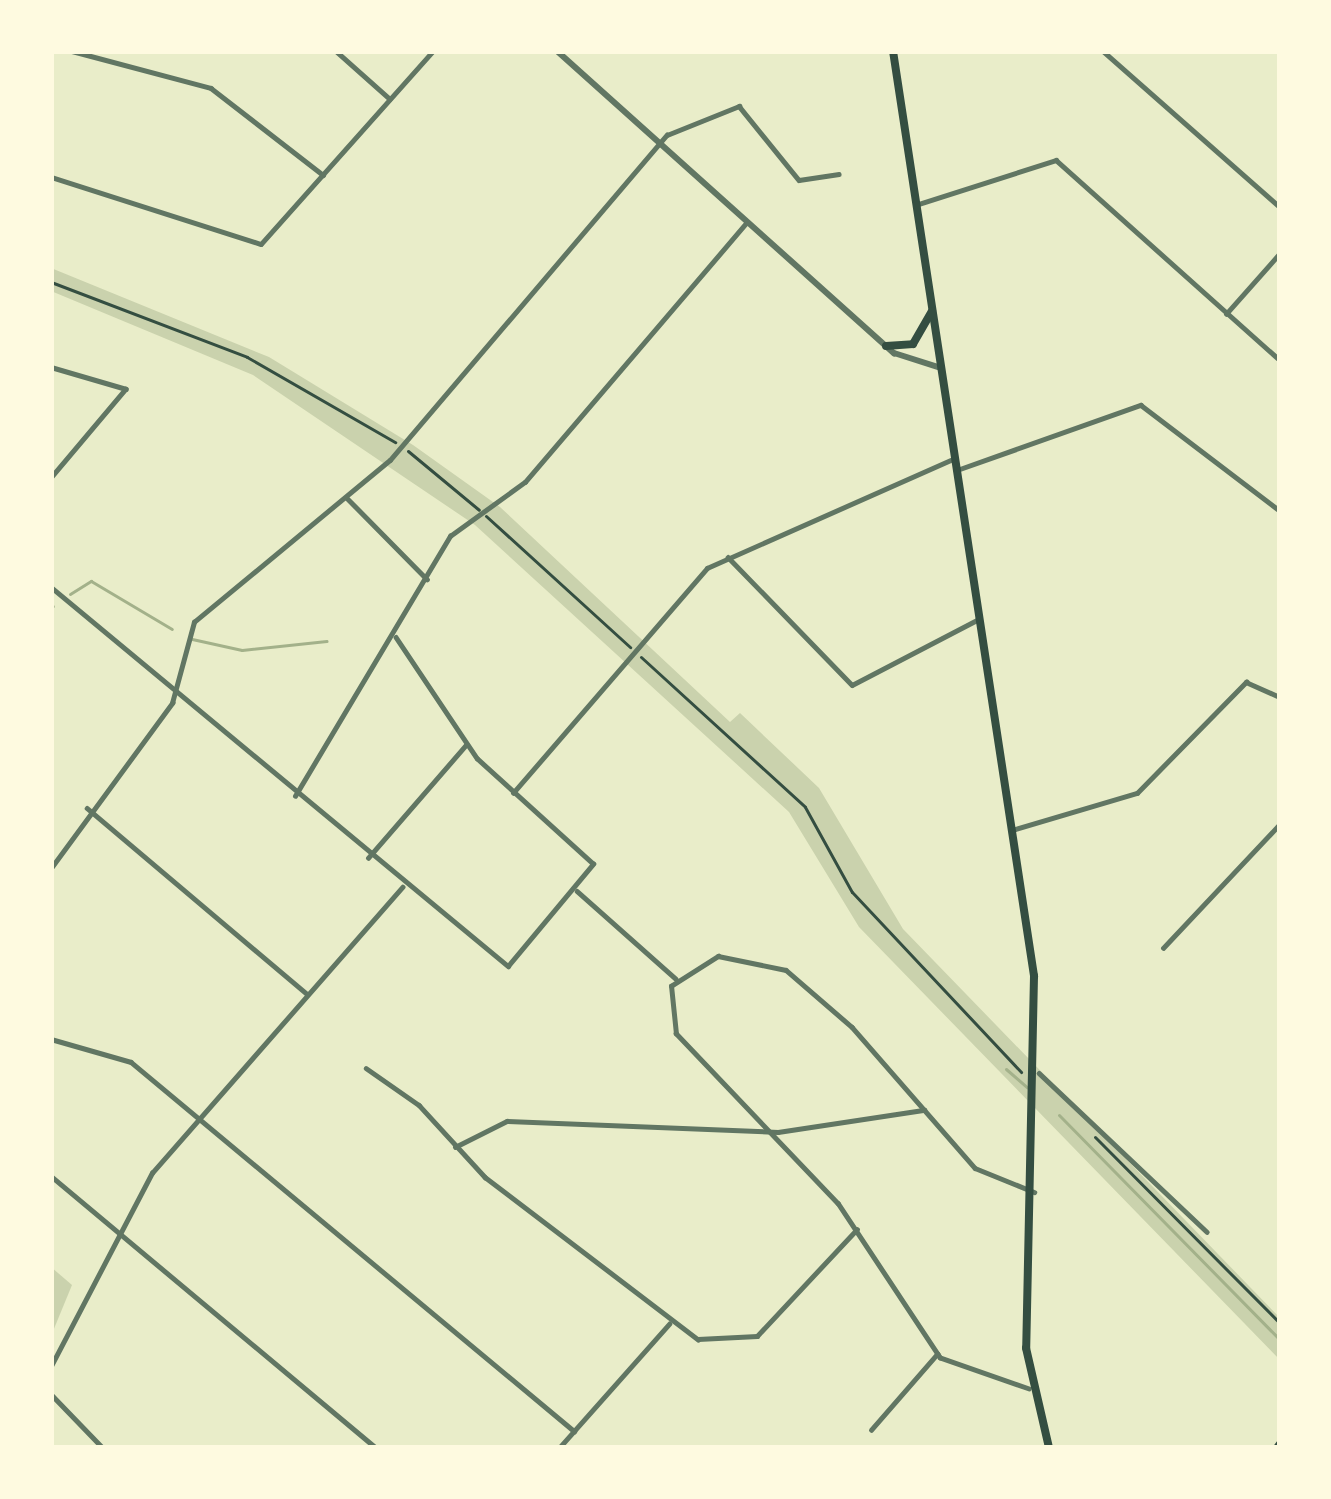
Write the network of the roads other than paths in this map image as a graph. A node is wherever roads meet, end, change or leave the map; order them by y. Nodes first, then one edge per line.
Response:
1 (73, 51) edge
2 (336, 51) edge
3 (433, 51) edge
4 (557, 51) edge
5 (893, 51) edge
6 (1103, 51) edge
7 (389, 99) junction
8 (659, 143) junction
9 (839, 174) dead end
10 (323, 175) junction
11 (51, 177) edge
12 (916, 205) junction
13 (1280, 207) edge
14 (746, 222) junction
15 (1280, 253) edge
16 (932, 309) junction
17 (1226, 314) junction
18 (886, 346) junction
19 (1280, 361) edge
20 (51, 367) edge
21 (941, 368) junction
22 (955, 458) junction
23 (957, 470) junction
24 (51, 478) edge
25 (346, 497) junction
26 (1280, 511) edge
27 (728, 557) junction
28 (427, 579) junction
29 (52, 589) edge
30 (980, 619) junction
31 (396, 638) junction
32 (176, 696) junction
33 (1280, 697) edge
34 (466, 745) junction
35 (513, 793) junction
36 (295, 796) junction
37 (86, 807) junction
38 (1280, 824) edge
39 (1012, 830) junction
40 (368, 858) junction
41 (51, 868) edge
42 (402, 887) junction
43 (577, 891) junction
44 (1163, 948) dead end
45 (676, 979) junction
46 (307, 994) junction
47 (51, 1040) edge
48 (366, 1068) dead end
49 (1040, 1073) junction
50 (924, 1110) junction
51 (198, 1118) junction
52 (764, 1132) junction
53 (454, 1147) junction
54 (51, 1176) edge
55 (1034, 1192) junction
56 (113, 1228) junction
57 (857, 1229) junction
58 (1207, 1232) dead end
59 (669, 1324) junction
60 (937, 1354) junction
61 (51, 1366) edge
62 (1029, 1389) junction
63 (51, 1394) edge
64 (871, 1430) dead end
65 (574, 1431) junction
66 (103, 1448) edge
67 (376, 1448) edge
68 (559, 1448) edge
69 (1049, 1448) edge

1 - 10 street
2 - 7 street
3 - 7 street
4 - 8 street
5 - 12 main road
6 - 13 street
7 - 10 street
8 - 9 street
8 - 14 street
8 - 25 street
10 - 11 street
12 - 16 main road
12 - 17 street
14 - 18 street
14 - 28 street
15 - 17 street
16 - 18 main road
16 - 21 main road
17 - 19 street
18 - 21 street
20 - 24 street
21 - 22 main road
22 - 23 main road
22 - 27 street
23 - 26 street
23 - 30 main road
25 - 28 street
25 - 32 street
27 - 30 street
27 - 35 street
28 - 31 street
29 - 32 street
30 - 39 main road
31 - 34 street
31 - 36 street
32 - 36 street
32 - 37 street
33 - 39 street
34 - 35 street
34 - 40 street
35 - 43 street
36 - 40 street
37 - 41 street
37 - 46 street
38 - 44 street
39 - 49 main road
40 - 42 street
42 - 43 street
42 - 46 street
43 - 45 street
45 - 50 street
45 - 52 street
46 - 51 street
47 - 51 street
48 - 53 street
49 - 55 main road
49 - 58 street
50 - 52 street
50 - 55 street
51 - 56 street
51 - 65 street
52 - 53 street
52 - 57 street
53 - 59 street
54 - 56 street
55 - 62 main road
56 - 61 street
56 - 67 street
57 - 59 street
57 - 60 street
59 - 65 street
60 - 62 street
60 - 64 street
62 - 69 main road
63 - 66 street
65 - 68 street

